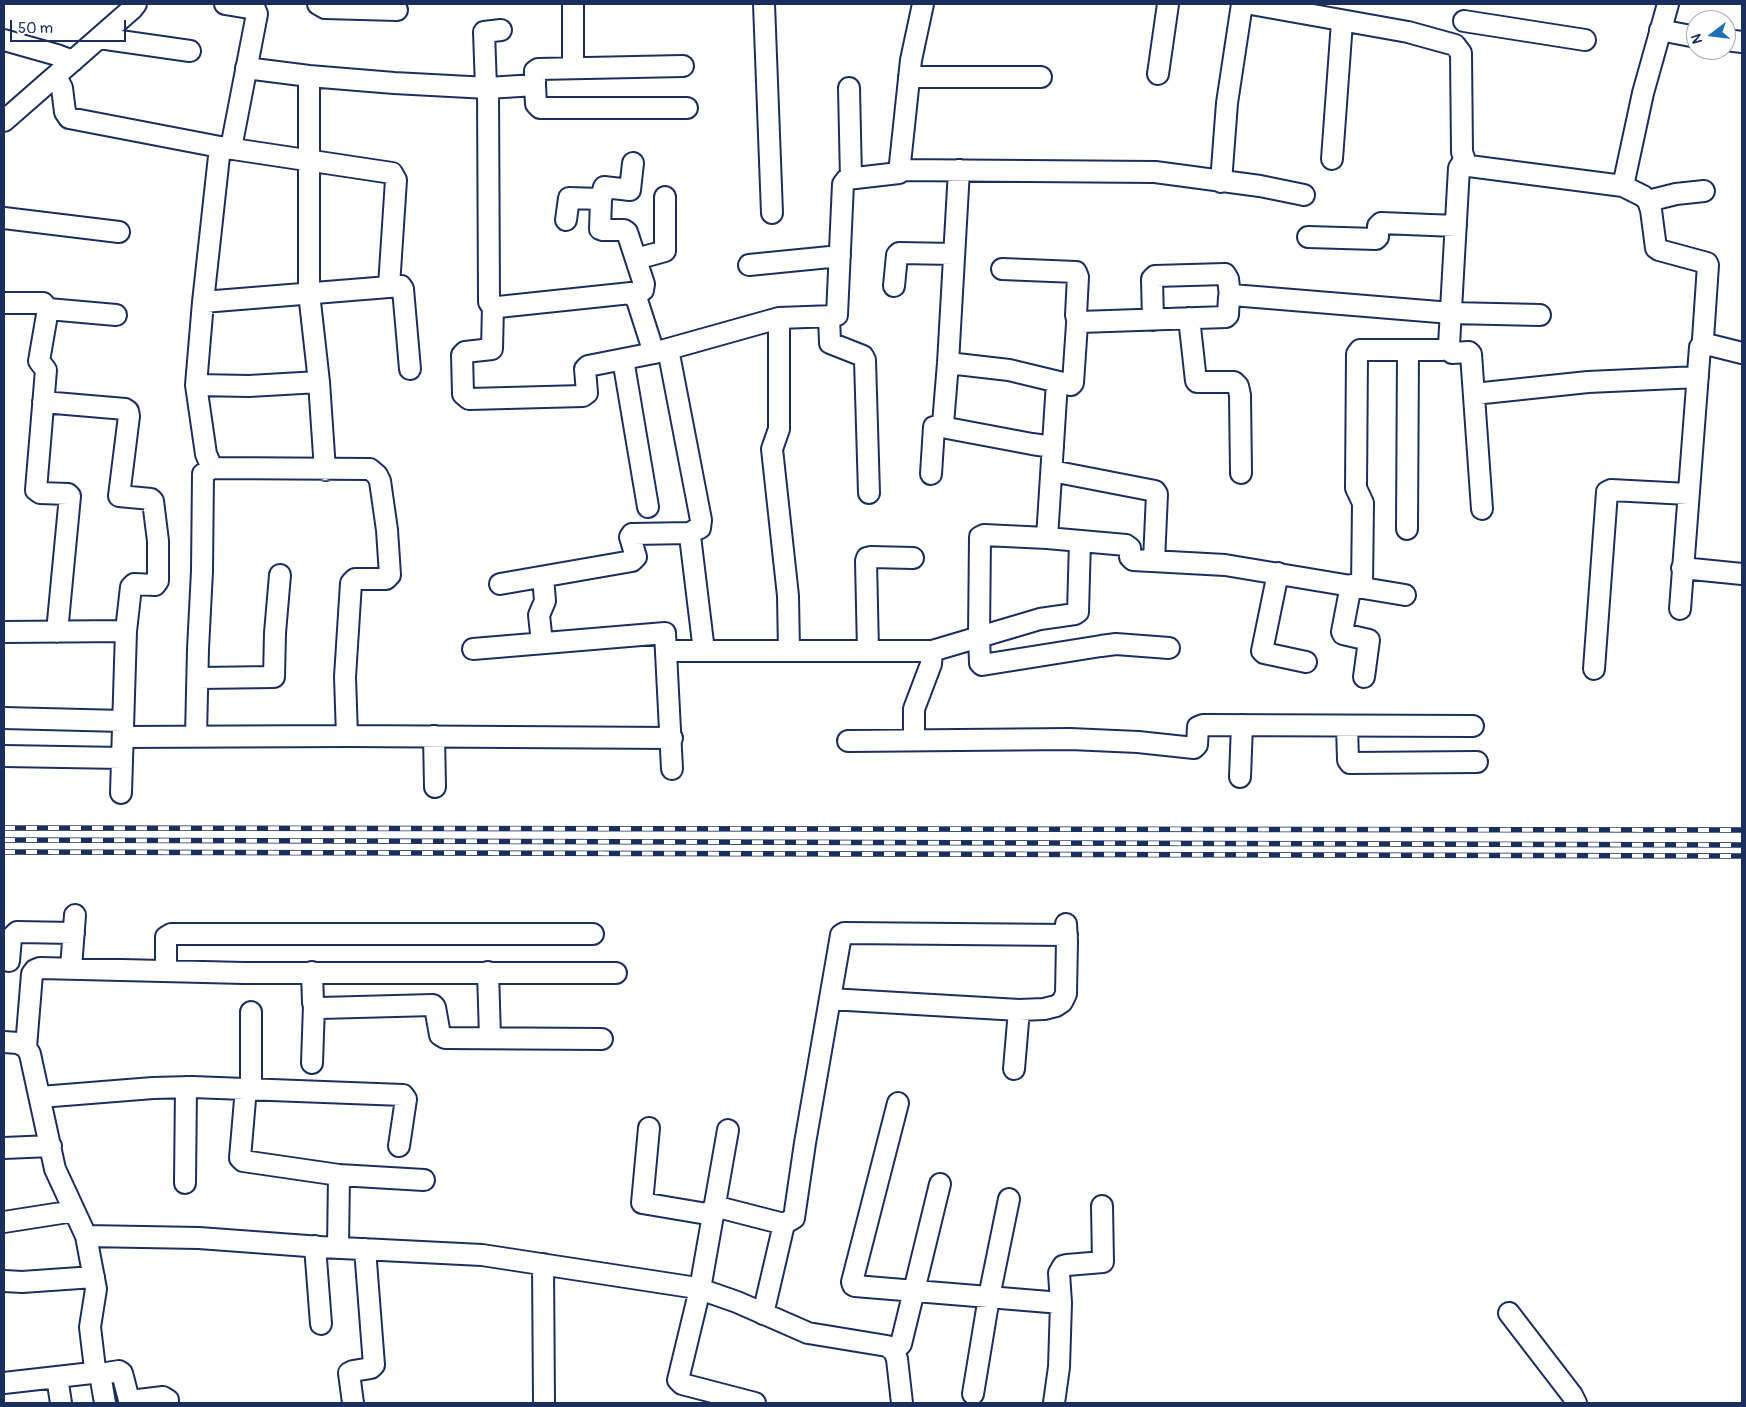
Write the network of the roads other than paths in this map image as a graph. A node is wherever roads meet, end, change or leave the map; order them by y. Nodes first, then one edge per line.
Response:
1 (136, 4) edge
2 (225, 4) edge
3 (318, 4) edge
4 (573, 4) edge
5 (764, 4) edge
6 (923, 4) edge
7 (1168, 4) edge
8 (1242, 4) edge
9 (1250, 4) edge
10 (1668, 4) edge
11 (1278, 6) edge
12 (397, 10) dead end
13 (1464, 12) edge
14 (1335, 15) edge
15 (501, 30) dead end
16 (1660, 30) junction
17 (1686, 34) edge
18 (99, 38) junction
19 (4, 40) edge
20 (1585, 40) dead end
21 (1459, 48) junction
22 (190, 51) dead end
23 (73, 61) junction
24 (683, 66) dead end
25 (246, 68) junction
26 (573, 68) junction
27 (1158, 74) dead end
28 (56, 76) junction
29 (309, 76) junction
30 (909, 77) junction
31 (1041, 77) dead end
32 (535, 85) junction
33 (487, 88) junction
34 (849, 88) dead end
35 (687, 108) dead end
36 (4, 121) edge
37 (226, 147) junction
38 (1332, 159) dead end
39 (309, 160) junction
40 (1464, 160) junction
41 (633, 163) dead end
42 (899, 170) junction
43 (959, 170) junction
44 (850, 179) junction
45 (1221, 182) junction
46 (1623, 186) junction
47 (1704, 191) dead end
48 (1304, 195) dead end
49 (665, 197) dead end
50 (602, 199) junction
51 (1648, 201) junction
52 (772, 214) dead end
53 (4, 218) edge
54 (566, 220) dead end
55 (1456, 226) junction
56 (119, 232) dead end
57 (1308, 237) dead end
58 (954, 254) junction
59 (840, 256) junction
60 (636, 259) junction
61 (749, 265) dead end
62 (1002, 269) dead end
63 (389, 286) junction
64 (894, 286) dead end
65 (309, 293) junction
66 (634, 296) junction
67 (1230, 296) junction
68 (202, 302) junction
69 (4, 304) edge
70 (493, 306) junction
71 (48, 310) junction
72 (1451, 313) junction
73 (116, 315) dead end
74 (1540, 315) dead end
75 (830, 316) junction
76 (779, 318) junction
77 (1189, 318) junction
78 (1153, 320) junction
79 (1078, 323) junction
80 (1704, 342) junction
81 (1447, 348) junction
82 (1408, 350) junction
83 (661, 352) junction
84 (1742, 353) edge
85 (623, 359) junction
86 (948, 363) junction
87 (410, 369) dead end
88 (1698, 377) junction
89 (319, 382) junction
90 (1057, 382) junction
91 (196, 385) junction
92 (1474, 394) junction
93 (43, 402) junction
94 (943, 424) junction
95 (1053, 447) junction
96 (212, 468) junction
97 (325, 470) junction
98 (1052, 472) junction
99 (1241, 473) dead end
100 (931, 474) dead end
101 (869, 493) dead end
102 (1688, 494) junction
103 (648, 507) dead end
104 (1482, 509) dead end
105 (1407, 529) dead end
106 (691, 533) junction
107 (1048, 538) junction
108 (1080, 541) junction
109 (914, 558) dead end
110 (1154, 561) junction
111 (1682, 568) junction
112 (1278, 573) junction
113 (1742, 574) edge
114 (280, 575) dead end
115 (543, 576) junction
116 (500, 584) dead end
117 (1357, 586) junction
118 (1405, 595) dead end
119 (1680, 609) dead end
120 (126, 631) junction
121 (4, 632) edge
122 (57, 632) junction
123 (979, 637) junction
124 (542, 643) junction
125 (1169, 648) dead end
126 (473, 649) dead end
127 (666, 651) junction
128 (704, 651) junction
129 (790, 651) junction
130 (868, 651) junction
131 (932, 651) junction
132 (1306, 662) dead end
133 (1594, 669) dead end
134 (1364, 677) dead end
135 (198, 678) junction
136 (4, 718) edge
137 (1242, 725) junction
138 (1347, 726) junction
139 (1473, 726) dead end
140 (123, 729) junction
141 (196, 736) junction
142 (347, 736) junction
143 (434, 736) junction
144 (672, 738) junction
145 (914, 740) junction
146 (848, 741) dead end
147 (4, 756) edge
148 (122, 758) junction
149 (1478, 762) dead end
150 (672, 770) dead end
151 (1240, 777) dead end
152 (435, 787) dead end
153 (121, 793) dead end
154 (593, 934) dead end
155 (8, 960) dead end
156 (71, 968) junction
157 (166, 971) junction
158 (312, 972) junction
159 (488, 972) junction
160 (616, 973) dead end
161 (830, 999) junction
162 (314, 1005) junction
163 (1019, 1010) junction
164 (251, 1012) dead end
165 (490, 1037) junction
166 (602, 1039) dead end
167 (4, 1042) edge
168 (26, 1047) junction
169 (312, 1063) dead end
170 (1014, 1069) dead end
171 (186, 1087) junction
172 (249, 1088) junction
173 (40, 1097) junction
174 (898, 1103) dead end
175 (649, 1128) dead end
176 (728, 1130) dead end
177 (51, 1146) junction
178 (399, 1146) dead end
179 (4, 1148) edge
180 (339, 1175) junction
181 (424, 1180) dead end
182 (185, 1183) dead end
183 (940, 1184) dead end
184 (1009, 1199) dead end
185 (1102, 1206) dead end
186 (74, 1211) junction
187 (713, 1211) junction
188 (4, 1222) edge
189 (784, 1224) junction
190 (86, 1236) junction
191 (316, 1246) junction
192 (338, 1248) junction
193 (366, 1249) junction
194 (543, 1264) junction
195 (94, 1277) junction
196 (4, 1281) edge
197 (700, 1289) junction
198 (914, 1290) junction
199 (989, 1297) junction
200 (1061, 1303) junction
201 (1509, 1313) dead end
202 (763, 1314) junction
203 (321, 1324) dead end
204 (894, 1352) junction
205 (97, 1372) junction
206 (57, 1377) junction
207 (4, 1383) edge
208 (974, 1394) dead end
209 (61, 1403) edge
210 (105, 1403) edge
211 (168, 1403) edge
212 (353, 1403) edge
213 (544, 1403) edge
214 (755, 1403) edge
215 (902, 1403) edge
216 (1054, 1403) edge
217 (1576, 1403) edge

1 - 18 street
2 - 25 street
3 - 12 street
4 - 26 street
5 - 52 street
6 - 30 street
7 - 27 street
8 - 45 street
9 - 11 street
10 - 16 street
11 - 14 street
13 - 20 street
13 - 21 street
14 - 21 street
14 - 38 street
15 - 33 street
16 - 17 street
16 - 46 street
18 - 22 street
18 - 23 street
19 - 23 street
21 - 40 street
23 - 28 street
24 - 26 street
25 - 29 street
25 - 37 street
26 - 32 street
28 - 36 street
28 - 37 street
29 - 33 street
29 - 39 street
30 - 31 street
30 - 42 street
32 - 33 street
32 - 35 street
33 - 70 street
34 - 44 street
37 - 39 street
37 - 68 street
39 - 63 street
39 - 65 street
40 - 46 street
40 - 55 street
41 - 50 street
42 - 43 street
42 - 44 street
43 - 45 street
43 - 58 street
44 - 59 street
45 - 48 street
46 - 51 street
47 - 51 street
49 - 60 street
50 - 54 street
50 - 60 street
51 - 80 street
53 - 56 street
55 - 57 street
55 - 72 street
58 - 64 street
58 - 86 street
59 - 61 street
59 - 75 street
60 - 66 street
62 - 79 street
63 - 65 street
63 - 87 street
65 - 68 street
65 - 89 street
66 - 70 street
66 - 83 street
67 - 72 street
67 - 77 street
67 - 78 street
68 - 91 street
69 - 71 street
70 - 85 street
71 - 73 street
71 - 93 street
72 - 74 street
72 - 81 street
75 - 76 street
75 - 101 street
76 - 83 street
76 - 129 street
77 - 78 street
77 - 99 street
78 - 79 street
79 - 90 street
80 - 84 street
80 - 88 street
81 - 82 street
81 - 92 street
82 - 105 street
82 - 117 street
83 - 85 street
83 - 106 street
85 - 103 street
86 - 90 street
86 - 94 street
88 - 92 street
88 - 102 street
89 - 91 street
89 - 97 street
90 - 95 street
91 - 96 street
92 - 104 street
93 - 120 street
93 - 122 street
94 - 95 street
94 - 100 street
95 - 98 street
96 - 97 street
96 - 135 street
97 - 142 street
98 - 107 street
98 - 110 street
102 - 111 street
102 - 133 street
106 - 115 street
106 - 128 street
107 - 108 street
107 - 123 street
108 - 110 street
108 - 123 street
109 - 130 street
110 - 112 street
111 - 113 street
111 - 119 street
112 - 117 street
112 - 132 street
114 - 135 street
115 - 116 street
115 - 124 street
117 - 118 street
117 - 134 street
120 - 122 street
120 - 140 street
121 - 122 street
123 - 125 street
123 - 131 street
124 - 126 street
124 - 127 street
127 - 128 street
127 - 144 street
128 - 129 street
129 - 130 street
130 - 131 street
131 - 145 street
135 - 141 street
136 - 140 street
137 - 138 street
137 - 145 street
137 - 151 street
138 - 139 street
138 - 149 street
140 - 141 street
140 - 148 street
141 - 142 street
142 - 143 street
143 - 144 street
143 - 152 street
144 - 150 street
145 - 146 street
147 - 148 street
148 - 153 street
154 - 157 street
155 - 156 street
156 - 157 street
156 - 168 street
157 - 158 street
158 - 159 street
158 - 162 street
159 - 160 street
159 - 165 street
161 - 163 street
161 - 163 street
161 - 189 street
162 - 165 street
162 - 169 street
163 - 170 street
164 - 172 street
165 - 166 street
167 - 168 street
168 - 173 street
171 - 172 street
171 - 173 street
171 - 182 street
172 - 178 street
172 - 180 street
173 - 177 street
174 - 198 street
175 - 187 street
176 - 187 street
177 - 179 street
177 - 186 street
180 - 181 street
180 - 192 street
183 - 198 street
184 - 199 street
185 - 200 street
186 - 188 street
186 - 190 street
187 - 189 street
187 - 197 street
189 - 202 street
190 - 191 street
190 - 195 street
191 - 192 street
191 - 203 street
192 - 193 street
193 - 194 street
193 - 212 street
194 - 197 street
194 - 213 street
195 - 196 street
195 - 205 street
197 - 202 street
197 - 214 street
198 - 199 street
198 - 204 street
199 - 200 street
199 - 208 street
200 - 216 street
201 - 217 street
202 - 204 street
204 - 215 street
205 - 206 street
205 - 210 street
205 - 211 street
206 - 207 street
206 - 209 street

